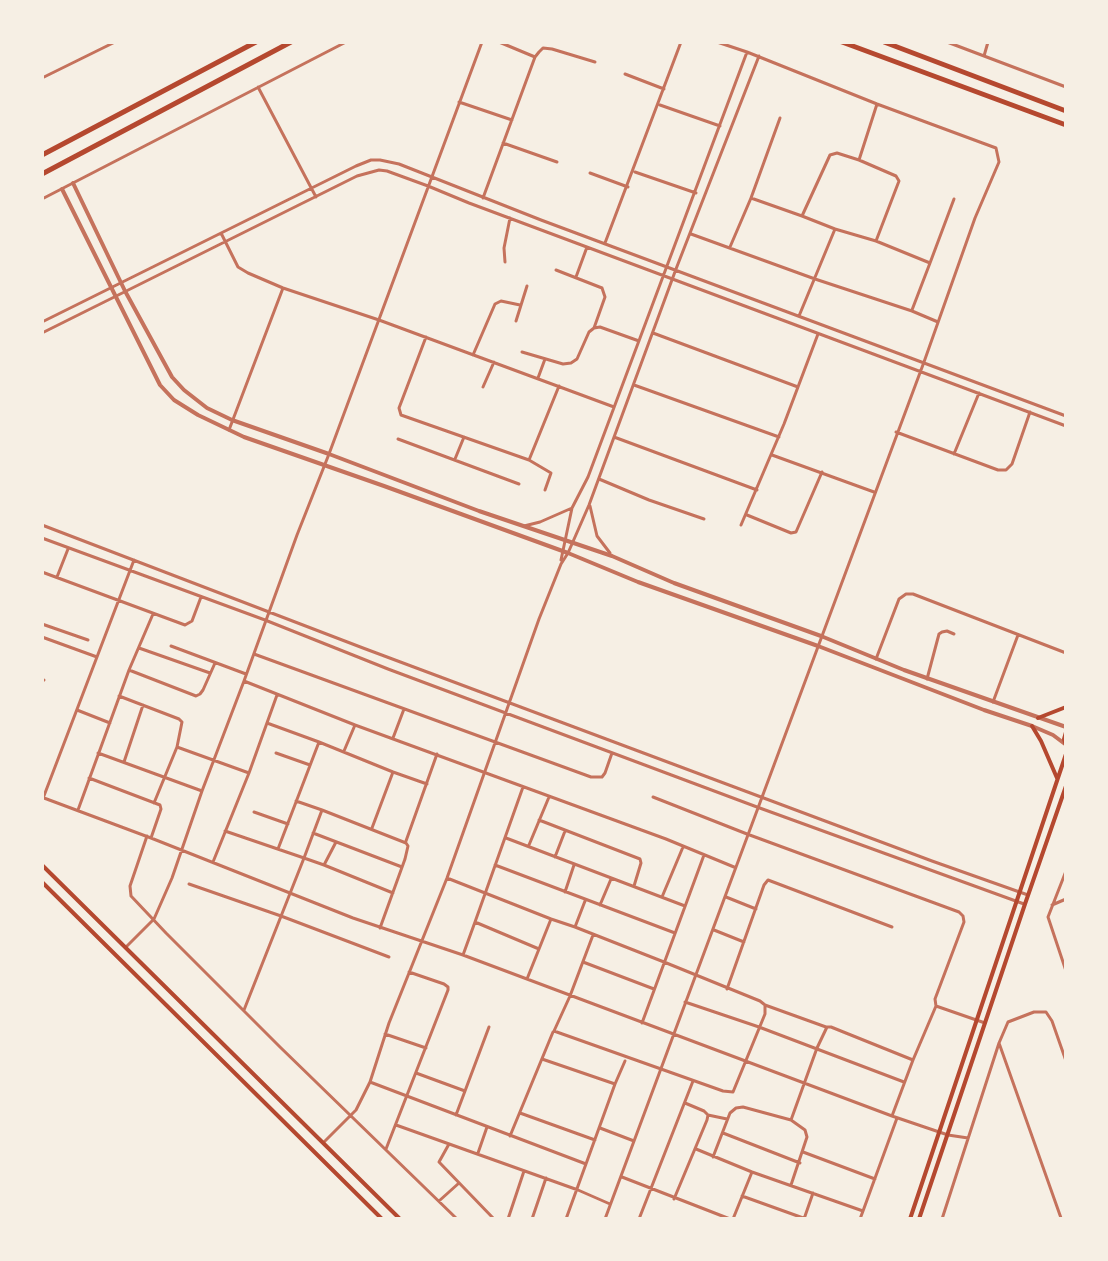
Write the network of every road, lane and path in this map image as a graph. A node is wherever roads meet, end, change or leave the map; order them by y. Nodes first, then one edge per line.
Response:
1 (114, 42) edge
2 (256, 42) edge
3 (291, 42) edge
4 (346, 42) edge
5 (482, 42) edge
6 (499, 42) edge
7 (681, 42) edge
8 (717, 42) edge
9 (842, 42) edge
10 (884, 42) edge
11 (947, 42) edge
12 (988, 42) edge
13 (747, 52) junction
14 (759, 56) junction
15 (984, 56) junction
16 (535, 57) junction
17 (595, 62) dead end
18 (625, 74) dead end
19 (42, 78) edge
20 (258, 87) junction
21 (1066, 87) edge
22 (664, 89) junction
23 (459, 102) junction
24 (877, 104) junction
25 (658, 105) junction
26 (1066, 111) edge
27 (780, 118) dead end
28 (512, 120) junction
29 (1066, 125) edge
30 (720, 126) junction
31 (503, 143) junction
32 (42, 155) edge
33 (859, 160) junction
34 (557, 162) dead end
35 (634, 171) junction
36 (344, 172) junction
37 (590, 173) dead end
38 (42, 174) edge
39 (432, 177) junction
40 (348, 181) junction
41 (73, 183) junction
42 (428, 186) junction
43 (628, 187) junction
44 (311, 188) junction
45 (62, 189) junction
46 (696, 193) junction
47 (316, 197) junction
48 (483, 198) junction
49 (751, 198) junction
50 (42, 199) edge
51 (954, 199) dead end
52 (802, 216) junction
53 (510, 218) junction
54 (835, 229) junction
55 (221, 233) junction
56 (691, 234) junction
57 (876, 241) junction
58 (225, 242) junction
59 (605, 243) junction
60 (587, 247) junction
61 (730, 247) junction
62 (505, 262) dead end
63 (930, 263) junction
64 (667, 266) junction
65 (676, 269) junction
66 (556, 270) dead end
67 (664, 275) junction
68 (576, 278) junction
69 (673, 278) junction
70 (815, 279) junction
71 (121, 283) junction
72 (527, 286) dead end
73 (111, 288) junction
74 (283, 288) junction
75 (125, 291) junction
76 (115, 296) junction
77 (520, 305) junction
78 (912, 311) junction
79 (799, 316) junction
80 (379, 320) junction
81 (516, 321) dead end
82 (42, 322) edge
83 (938, 322) junction
84 (594, 328) junction
85 (42, 333) edge
86 (653, 333) junction
87 (818, 334) junction
88 (426, 337) junction
89 (639, 341) junction
90 (522, 352) dead end
91 (473, 355) junction
92 (545, 359) junction
93 (494, 362) junction
94 (924, 362) junction
95 (920, 372) junction
96 (538, 378) junction
97 (634, 385) junction
98 (559, 386) junction
99 (483, 387) dead end
100 (798, 387) junction
101 (979, 393) junction
102 (614, 407) junction
103 (1030, 412) junction
104 (1066, 416) edge
105 (232, 420) junction
106 (1066, 426) edge
107 (229, 430) junction
108 (896, 432) junction
109 (614, 436) junction
110 (464, 437) junction
111 (779, 437) junction
112 (398, 439) dead end
113 (329, 454) junction
114 (954, 454) junction
115 (772, 455) junction
116 (455, 459) junction
117 (529, 460) junction
118 (325, 464) junction
119 (822, 472) junction
120 (599, 479) junction
121 (519, 484) dead end
122 (545, 490) dead end
123 (757, 490) junction
124 (874, 492) junction
125 (589, 505) junction
126 (572, 508) junction
127 (747, 515) junction
128 (704, 519) dead end
129 (42, 525) edge
130 (741, 525) dead end
131 (522, 527) junction
132 (42, 538) edge
133 (565, 541) junction
134 (572, 544) junction
135 (68, 549) junction
136 (564, 552) junction
137 (612, 556) junction
138 (134, 560) junction
139 (130, 571) junction
140 (42, 572) edge
141 (57, 577) junction
142 (201, 597) junction
143 (119, 601) junction
144 (269, 611) junction
145 (153, 614) junction
146 (265, 620) junction
147 (42, 624) edge
148 (954, 634) dead end
149 (1018, 635) junction
150 (821, 636) junction
151 (42, 637) edge
152 (88, 640) dead end
153 (171, 646) dead end
154 (818, 646) junction
155 (139, 648) junction
156 (1066, 653) edge
157 (254, 654) junction
158 (97, 657) junction
159 (876, 659) junction
160 (215, 663) junction
161 (129, 670) junction
162 (210, 673) junction
163 (247, 674) junction
164 (927, 679) junction
165 (244, 681) junction
166 (277, 695) junction
167 (119, 696) junction
168 (509, 702) junction
169 (993, 702) junction
170 (143, 705) junction
171 (1066, 707) edge
172 (404, 709) junction
173 (77, 710) junction
174 (505, 712) junction
175 (1038, 718) junction
176 (110, 723) junction
177 (267, 723) junction
178 (355, 725) junction
179 (1032, 726) junction
180 (1066, 730) edge
181 (393, 738) junction
182 (319, 742) junction
183 (494, 742) junction
184 (1066, 744) edge
185 (177, 747) junction
186 (344, 751) junction
187 (98, 753) junction
188 (276, 753) dead end
189 (612, 753) junction
190 (437, 754) junction
191 (1066, 754) edge
192 (215, 761) junction
193 (124, 762) junction
194 (310, 765) junction
195 (393, 772) junction
196 (484, 772) junction
197 (249, 773) junction
198 (165, 777) junction
199 (89, 778) junction
200 (1058, 780) junction
201 (427, 784) junction
202 (1066, 786) edge
203 (523, 787) junction
204 (202, 791) junction
205 (549, 797) junction
206 (653, 797) dead end
207 (761, 797) junction
208 (43, 799) edge
209 (296, 801) junction
210 (154, 803) junction
211 (757, 807) junction
212 (78, 810) junction
213 (322, 810) junction
214 (254, 812) dead end
215 (539, 820) junction
216 (288, 824) junction
217 (371, 830) junction
218 (225, 831) junction
219 (565, 831) junction
220 (313, 833) junction
221 (747, 834) junction
222 (149, 837) junction
223 (506, 838) junction
224 (336, 842) junction
225 (405, 843) junction
226 (528, 847) junction
227 (683, 847) junction
228 (278, 849) junction
229 (181, 850) junction
230 (704, 855) junction
231 (555, 857) junction
232 (304, 858) junction
233 (212, 863) junction
234 (42, 865) edge
235 (324, 865) junction
236 (495, 865) junction
237 (574, 865) junction
238 (402, 867) junction
239 (735, 868) junction
240 (1066, 871) edge
241 (447, 878) junction
242 (611, 879) junction
243 (42, 882) edge
244 (189, 884) dead end
245 (634, 886) junction
246 (1020, 892) junction
247 (393, 893) junction
248 (565, 893) junction
249 (291, 894) junction
250 (485, 894) junction
251 (1028, 895) junction
252 (662, 897) junction
253 (724, 897) junction
254 (1066, 899) edge
255 (586, 901) junction
256 (1017, 901) junction
257 (1025, 904) junction
258 (600, 905) junction
259 (1052, 905) junction
260 (685, 906) junction
261 (756, 909) junction
262 (281, 916) junction
263 (154, 919) junction
264 (551, 919) junction
265 (475, 922) junction
266 (575, 927) junction
267 (892, 927) dead end
268 (380, 928) junction
269 (713, 930) junction
270 (675, 933) junction
271 (593, 935) junction
272 (421, 942) junction
273 (744, 942) junction
274 (126, 947) junction
275 (539, 949) junction
276 (463, 955) junction
277 (389, 957) dead end
278 (1064, 958) edge
279 (583, 962) junction
280 (664, 962) junction
281 (1066, 971) edge
282 (409, 972) junction
283 (696, 975) junction
284 (527, 980) junction
285 (654, 989) junction
286 (727, 989) junction
287 (570, 996) junction
288 (685, 1002) junction
289 (765, 1005) junction
290 (936, 1006) junction
291 (244, 1010) junction
292 (976, 1021) junction
293 (642, 1023) junction
294 (985, 1023) junction
295 (489, 1027) dead end
296 (759, 1027) junction
297 (827, 1027) junction
298 (554, 1031) junction
299 (385, 1034) junction
300 (673, 1035) junction
301 (999, 1043) junction
302 (426, 1048) junction
303 (817, 1048) junction
304 (542, 1059) junction
305 (913, 1060) junction
306 (625, 1061) dead end
307 (1066, 1061) edge
308 (746, 1063) junction
309 (661, 1069) junction
310 (416, 1073) junction
311 (693, 1081) junction
312 (370, 1082) junction
313 (904, 1082) junction
314 (615, 1084) junction
315 (804, 1084) junction
316 (465, 1091) junction
317 (407, 1096) junction
318 (684, 1103) junction
319 (520, 1113) junction
320 (351, 1115) junction
321 (456, 1115) junction
322 (708, 1115) junction
323 (894, 1117) junction
324 (727, 1119) junction
325 (791, 1120) junction
326 (396, 1125) junction
327 (487, 1127) junction
328 (600, 1128) junction
329 (939, 1132) junction
330 (723, 1133) junction
331 (948, 1135) junction
332 (510, 1136) junction
333 (968, 1138) junction
334 (595, 1140) junction
335 (634, 1141) junction
336 (323, 1143) junction
337 (449, 1144) junction
338 (386, 1149) junction
339 (696, 1149) junction
340 (803, 1152) junction
341 (477, 1155) junction
342 (713, 1157) junction
343 (800, 1163) junction
344 (586, 1164) junction
345 (524, 1171) junction
346 (752, 1172) junction
347 (621, 1177) junction
348 (546, 1178) junction
349 (875, 1179) junction
350 (459, 1183) junction
351 (791, 1185) junction
352 (651, 1189) junction
353 (578, 1190) junction
354 (813, 1193) junction
355 (742, 1196) junction
356 (674, 1199) junction
357 (439, 1201) junction
358 (611, 1204) junction
359 (863, 1211) junction
360 (1062, 1218) edge
361 (382, 1219) edge
362 (400, 1219) edge
363 (457, 1219) edge
364 (494, 1219) edge
365 (508, 1219) edge
366 (532, 1219) edge
367 (566, 1219) edge
368 (605, 1219) edge
369 (639, 1219) edge
370 (732, 1219) edge
371 (804, 1219) edge
372 (860, 1219) edge
373 (910, 1219) edge
374 (919, 1219) edge
375 (942, 1219) edge

1 - 19 street
2 - 32 highway
3 - 38 highway
4 - 20 street
5 - 23 street
6 - 16 street
7 - 22 street
8 - 13 street
9 - 29 highway
10 - 26 highway
11 - 15 street
12 - 15 street
13 - 14 street
13 - 30 street
14 - 24 street
14 - 56 street
15 - 21 street
16 - 17 street
16 - 28 street
18 - 22 street
20 - 41 street
20 - 44 street
22 - 25 street
23 - 28 street
23 - 39 street
24 - 33 street
24 - 83 street
25 - 30 street
25 - 35 street
27 - 49 street
28 - 31 street
30 - 46 street
31 - 34 street
31 - 48 street
33 - 52 street
33 - 57 street
35 - 43 street
35 - 46 street
36 - 39 street
36 - 40 street
36 - 44 street
37 - 43 street
39 - 42 street
39 - 48 street
40 - 42 street
40 - 47 street
41 - 45 street
41 - 71 street
42 - 53 street
42 - 80 street
43 - 59 street
44 - 47 street
44 - 55 street
45 - 50 street
45 - 73 street
46 - 64 street
47 - 58 street
48 - 59 street
49 - 52 street
49 - 61 street
51 - 63 street
52 - 54 street
53 - 60 street
53 - 62 street
54 - 57 street
54 - 70 street
55 - 58 street
55 - 71 street
56 - 61 street
56 - 65 street
57 - 63 street
58 - 74 street
58 - 75 street
59 - 64 street
60 - 67 street
60 - 68 street
61 - 70 street
63 - 78 street
64 - 65 street
64 - 67 street
65 - 69 street
65 - 79 street
66 - 68 street
67 - 69 street
67 - 89 street
68 - 84 street
69 - 86 street
69 - 87 street
70 - 78 street
70 - 79 street
71 - 73 street
71 - 75 street
72 - 77 street
73 - 76 street
73 - 82 street
74 - 80 street
74 - 105 street
75 - 76 street
75 - 105 street
76 - 85 street
76 - 107 street
77 - 81 street
77 - 91 street
78 - 83 street
79 - 94 street
80 - 88 street
80 - 113 street
83 - 94 street
84 - 89 street
84 - 92 street
86 - 97 street
86 - 100 street
87 - 95 street
87 - 100 street
88 - 91 street
88 - 110 street
89 - 102 street
90 - 92 street
91 - 93 street
92 - 96 street
93 - 96 street
93 - 99 street
94 - 95 street
94 - 104 street
95 - 101 street
95 - 108 street
96 - 98 street
97 - 109 street
97 - 111 street
98 - 102 street
98 - 117 street
100 - 111 street
101 - 103 street
101 - 114 street
102 - 126 street
103 - 106 street
103 - 114 street
105 - 107 street
105 - 113 street
107 - 118 street
108 - 114 street
108 - 124 street
109 - 120 street
109 - 123 street
110 - 116 street
110 - 117 street
111 - 115 street
112 - 116 street
113 - 118 street
113 - 131 street
115 - 119 street
115 - 123 street
116 - 121 street
117 - 122 street
118 - 136 street
118 - 144 street
119 - 124 street
119 - 127 street
120 - 125 street
120 - 128 street
123 - 127 street
124 - 150 street
125 - 134 street
125 - 137 street
126 - 131 street
126 - 133 street
127 - 130 street
129 - 138 street
131 - 133 street
132 - 135 street
133 - 134 street
133 - 136 street
134 - 136 street
134 - 137 street
135 - 139 street
135 - 141 street
136 - 154 street
136 - 168 street
137 - 150 street
138 - 139 street
138 - 144 street
139 - 142 street
139 - 143 street
140 - 141 street
141 - 143 street
142 - 145 street
142 - 146 street
143 - 145 street
143 - 158 street
144 - 146 street
144 - 168 street
145 - 155 street
146 - 157 street
146 - 174 street
147 - 152 street
148 - 164 street
149 - 156 street
149 - 159 street
149 - 169 street
150 - 154 street
150 - 159 street
151 - 158 street
153 - 160 street
154 - 179 street
154 - 207 street
155 - 161 street
155 - 162 street
157 - 163 street
157 - 172 street
158 - 173 street
159 - 164 street
160 - 162 street
160 - 163 street
161 - 162 street
161 - 167 street
163 - 165 street
164 - 169 street
165 - 166 street
165 - 192 street
166 - 177 street
166 - 178 street
167 - 170 street
167 - 176 street
168 - 174 street
168 - 207 street
169 - 175 street
170 - 185 street
170 - 193 street
171 - 175 main road
172 - 181 street
172 - 183 street
173 - 176 street
173 - 208 street
174 - 183 street
174 - 189 street
175 - 180 street
176 - 187 street
177 - 182 street
177 - 197 street
178 - 181 street
178 - 186 street
179 - 184 street
179 - 200 main road
180 - 184 main road
181 - 190 street
182 - 186 street
182 - 194 street
183 - 189 street
183 - 196 street
185 - 192 street
185 - 198 street
186 - 195 street
187 - 193 street
187 - 199 street
188 - 194 street
189 - 211 street
190 - 196 street
190 - 201 street
191 - 200 main road
192 - 197 street
192 - 204 street
193 - 198 street
194 - 209 street
195 - 201 street
195 - 217 street
196 - 203 street
196 - 241 street
197 - 218 street
198 - 204 street
198 - 210 street
199 - 210 street
199 - 212 street
200 - 246 main road
201 - 225 street
202 - 251 main road
203 - 205 street
203 - 223 street
204 - 229 street
205 - 215 street
205 - 227 street
206 - 221 street
207 - 211 street
207 - 246 street
208 - 212 street
209 - 213 street
209 - 216 street
210 - 222 street
211 - 221 street
211 - 256 street
212 - 222 street
213 - 217 street
213 - 220 street
214 - 216 street
215 - 219 street
215 - 226 street
216 - 228 street
217 - 225 street
218 - 228 street
218 - 233 street
219 - 231 street
219 - 245 street
220 - 224 street
220 - 232 street
221 - 239 street
221 - 290 street
222 - 229 street
222 - 263 street
223 - 226 street
223 - 236 street
224 - 235 street
224 - 238 street
225 - 238 street
226 - 231 street
227 - 230 street
227 - 252 street
228 - 232 street
229 - 233 street
229 - 263 street
230 - 239 street
230 - 260 street
231 - 237 street
232 - 235 street
232 - 249 street
233 - 249 street
234 - 274 main road
235 - 247 street
236 - 248 street
236 - 250 street
237 - 242 street
237 - 248 street
238 - 247 street
239 - 253 street
240 - 259 street
241 - 250 street
241 - 272 street
242 - 245 street
242 - 258 street
243 - 361 main road
244 - 262 street
245 - 252 street
246 - 251 street
246 - 256 main road
247 - 268 street
248 - 255 street
249 - 262 street
249 - 268 street
250 - 264 street
250 - 265 street
251 - 257 main road
252 - 260 street
253 - 261 street
253 - 269 street
254 - 259 street
255 - 258 street
255 - 266 street
256 - 257 street
256 - 292 main road
257 - 294 main road
258 - 270 street
259 - 278 street
260 - 270 street
261 - 267 street
261 - 273 street
262 - 277 street
262 - 291 street
263 - 274 street
263 - 291 street
264 - 266 street
264 - 275 street
265 - 275 street
265 - 276 street
266 - 271 street
268 - 272 street
269 - 273 street
269 - 283 street
270 - 280 street
271 - 279 street
271 - 280 street
272 - 276 street
272 - 282 street
273 - 286 street
274 - 336 main road
275 - 284 street
276 - 284 street
278 - 281 street
279 - 285 street
279 - 287 street
280 - 283 street
280 - 285 street
282 - 299 street
282 - 302 street
283 - 286 street
283 - 288 street
284 - 287 street
285 - 293 street
286 - 289 street
287 - 293 street
287 - 298 street
288 - 296 street
288 - 300 street
289 - 296 street
289 - 297 street
290 - 292 street
290 - 305 street
291 - 320 street
292 - 294 street
292 - 329 main road
293 - 300 street
294 - 331 main road
295 - 316 street
296 - 303 street
296 - 308 street
297 - 303 street
297 - 305 street
298 - 304 street
298 - 309 street
299 - 302 street
299 - 312 street
300 - 308 street
300 - 309 street
301 - 307 street
301 - 333 street
301 - 360 street
302 - 310 street
303 - 313 street
303 - 315 street
304 - 314 street
304 - 319 street
305 - 313 street
306 - 314 street
308 - 311 street
308 - 315 street
309 - 311 street
309 - 335 street
310 - 316 street
310 - 317 street
311 - 318 street
312 - 317 street
312 - 320 street
313 - 323 street
314 - 328 street
315 - 323 street
315 - 325 street
316 - 321 street
317 - 321 street
317 - 326 street
318 - 322 street
318 - 352 street
319 - 332 street
319 - 334 street
320 - 336 street
320 - 338 street
321 - 327 street
322 - 324 street
322 - 339 street
323 - 329 street
323 - 349 street
324 - 325 street
324 - 330 street
325 - 340 street
326 - 337 street
326 - 338 street
327 - 332 street
327 - 341 street
328 - 334 street
328 - 335 street
329 - 331 street
329 - 373 main road
330 - 342 street
330 - 343 street
331 - 333 street
331 - 374 main road
332 - 344 street
333 - 375 street
334 - 344 street
335 - 347 street
336 - 362 main road
337 - 341 street
337 - 350 street
338 - 357 street
339 - 342 street
339 - 356 street
340 - 343 street
340 - 349 street
341 - 345 street
342 - 346 street
343 - 351 street
344 - 353 street
345 - 348 street
345 - 365 street
346 - 351 street
346 - 355 street
347 - 352 street
347 - 358 street
348 - 353 street
348 - 366 street
349 - 359 street
350 - 357 street
350 - 364 street
351 - 354 street
352 - 356 street
352 - 369 street
353 - 358 street
353 - 367 street
354 - 359 street
354 - 371 street
355 - 370 street
355 - 371 street
356 - 370 street
357 - 363 street
358 - 368 street
359 - 372 street

